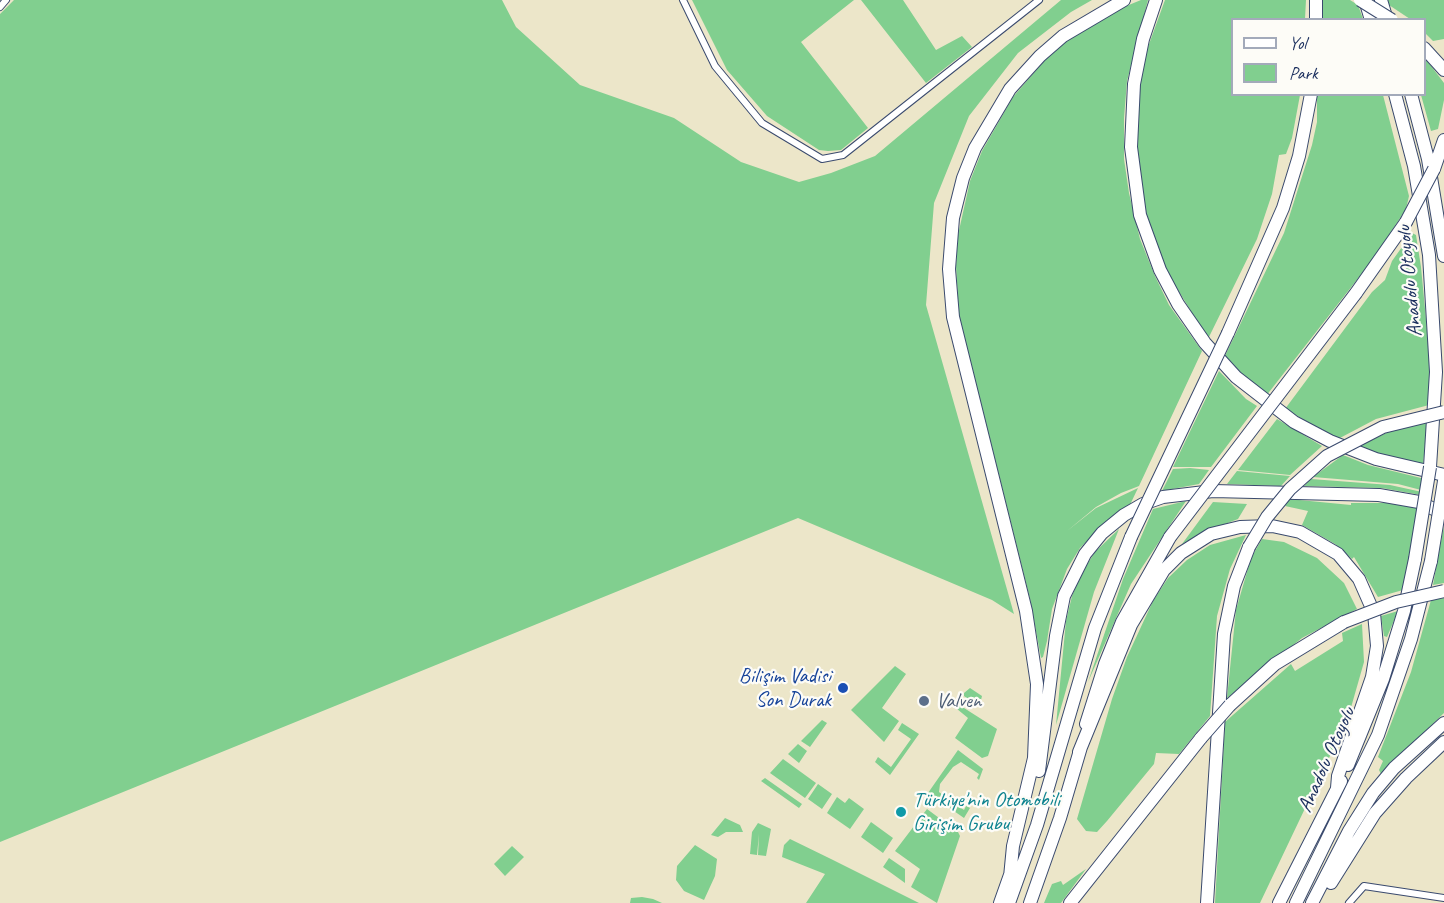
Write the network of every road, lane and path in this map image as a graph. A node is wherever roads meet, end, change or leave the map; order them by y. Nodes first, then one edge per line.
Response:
1 (6, 0) edge
2 (683, 0) edge
3 (1039, 0) edge
4 (1124, 0) edge
5 (1156, 0) edge
6 (1316, 0) edge
7 (1362, 0) edge
8 (1381, 0) edge
9 (0, 7) edge
10 (1316, 18) edge
11 (1370, 18) edge
12 (1387, 18) edge
13 (1389, 18) edge
14 (1426, 49) edge
15 (1444, 70) edge
16 (1311, 96) edge
17 (1396, 96) edge
18 (1412, 96) edge
19 (1444, 140) edge
20 (1444, 256) edge
21 (1444, 412) edge
22 (1444, 475) edge
23 (1444, 481) edge
24 (1444, 513) edge
25 (1444, 591) edge
26 (1444, 723) edge
27 (1444, 742) edge
28 (1079, 753) junction
29 (1337, 788) junction
30 (1010, 877) junction
31 (1444, 898) edge
32 (999, 903) edge
33 (1009, 903) edge
34 (1030, 903) edge
35 (1070, 903) edge
36 (1207, 903) edge
37 (1279, 903) edge
38 (1296, 903) edge
39 (1312, 903) edge
40 (1320, 903) edge
41 (1349, 903) edge

1 - 9 street
2 - 3 street
4 - 30 highway
5 - 22 highway
6 - 10 highway
7 - 11 highway
7 - 12 highway, bridge
8 - 13 highway
14 - 15 highway
16 - 33 highway, bridge
17 - 29 highway, Anadolu Otoyolu, bridge
18 - 20 highway, Anadolu Otoyolu
19 - 28 highway, bridge
21 - 36 highway, bridge
23 - 38 highway, Anadolu Otoyolu, bridge
24 - 30 highway
25 - 35 highway, bridge
26 - 39 highway
27 - 40 highway
28 - 29 highway
28 - 34 highway
29 - 37 highway, Anadolu Otoyolu
30 - 32 highway
31 - 41 street

